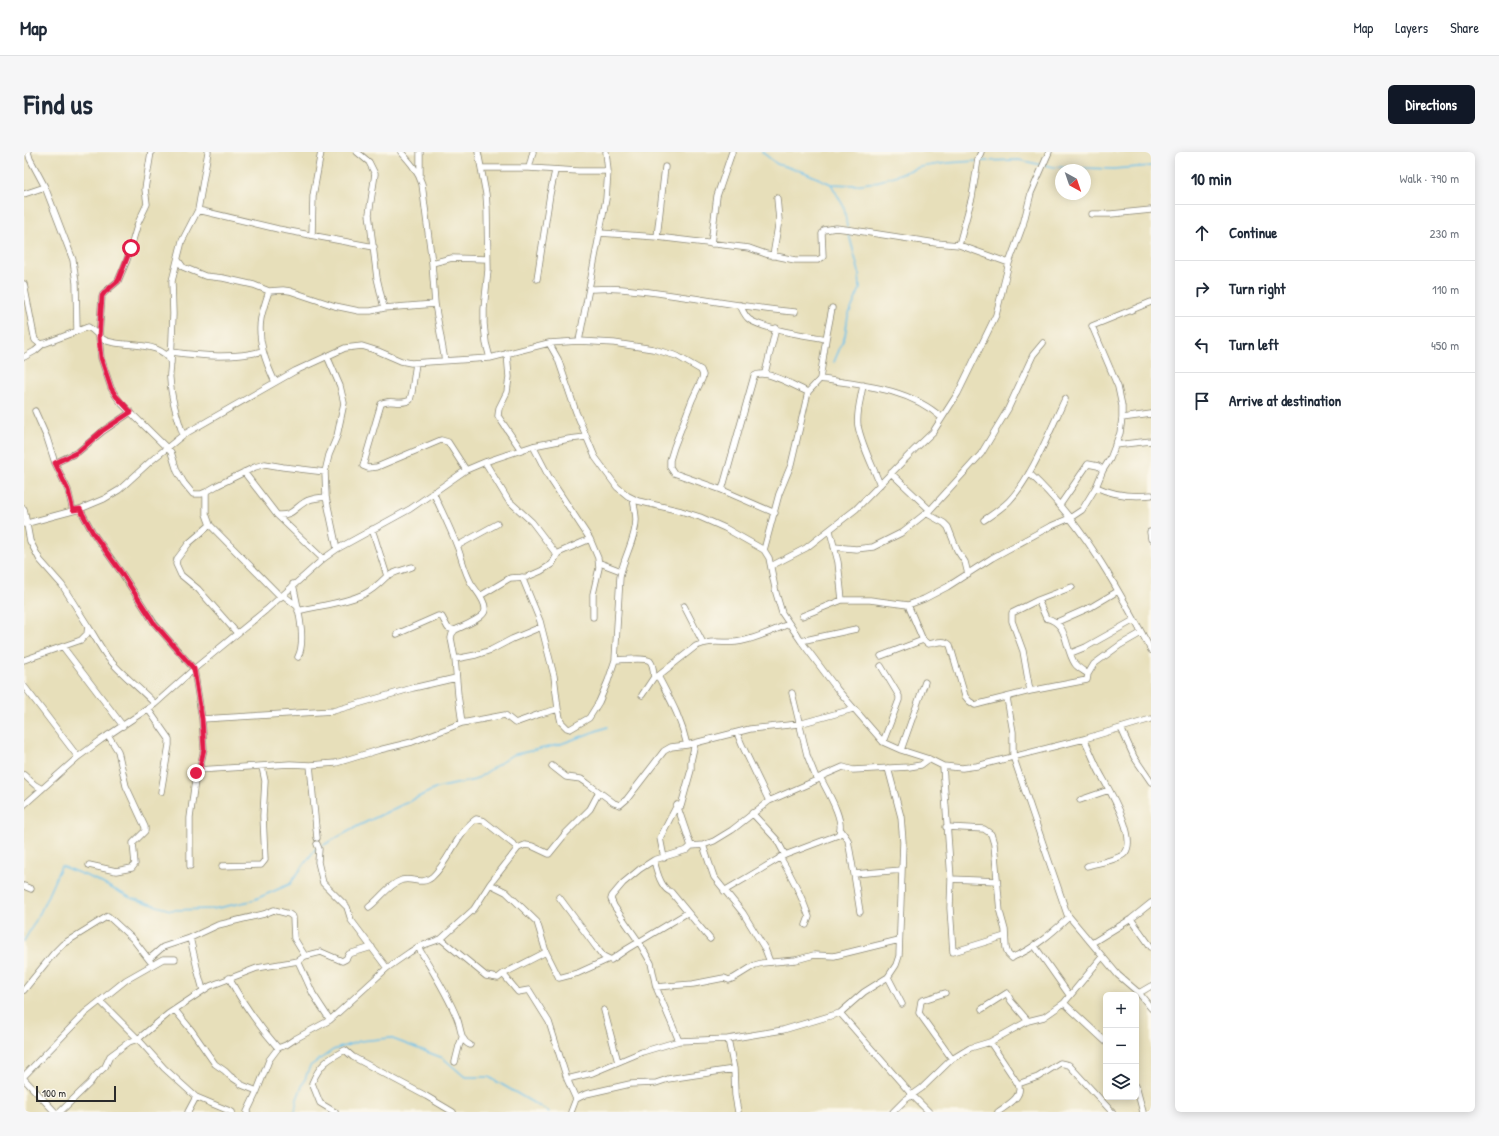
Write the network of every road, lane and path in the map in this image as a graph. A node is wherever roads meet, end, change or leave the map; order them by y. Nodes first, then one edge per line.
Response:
1 (28, 152) edge
2 (151, 152) edge
3 (208, 152) edge
4 (321, 152) edge
5 (357, 152) edge
6 (401, 152) edge
7 (420, 152) edge
8 (478, 152) edge
9 (533, 152) edge
10 (606, 152) edge
11 (732, 152) edge
12 (981, 152) edge
13 (1049, 152) edge
14 (665, 167) dead end
15 (481, 168) junction
16 (529, 168) junction
17 (555, 171) junction
18 (608, 171) junction
19 (420, 176) junction
20 (46, 187) junction
21 (24, 194) edge
22 (777, 198) dead end
23 (198, 210) junction
24 (1151, 210) edge
25 (1092, 214) dead end
26 (600, 233) junction
27 (312, 235) junction
28 (657, 237) junction
29 (711, 244) junction
30 (959, 245) junction
31 (374, 247) junction
32 (773, 256) junction
33 (487, 259) junction
34 (178, 260) junction
35 (432, 263) junction
36 (1009, 263) junction
37 (183, 268) junction
38 (175, 270) junction
39 (537, 279) dead end
40 (24, 284) edge
41 (589, 289) junction
42 (269, 291) junction
43 (1151, 302) edge
44 (435, 304) junction
45 (740, 305) junction
46 (384, 308) junction
47 (832, 308) dead end
48 (795, 312) dead end
49 (776, 328) junction
50 (77, 330) junction
51 (99, 338) junction
52 (826, 339) junction
53 (579, 341) junction
54 (1043, 342) dead end
55 (548, 343) junction
56 (43, 344) junction
57 (263, 351) junction
58 (172, 352) junction
59 (507, 353) junction
60 (165, 355) junction
61 (327, 356) junction
62 (24, 357) edge
63 (490, 358) junction
64 (445, 361) junction
65 (171, 363) junction
66 (416, 363) junction
67 (765, 373) junction
68 (820, 379) junction
69 (276, 382) junction
70 (863, 385) junction
71 (808, 392) junction
72 (1064, 399) dead end
73 (35, 411) dead end
74 (131, 412) junction
75 (1151, 414) edge
76 (942, 418) junction
77 (1122, 418) junction
78 (183, 435) junction
79 (586, 437) junction
80 (1151, 441) edge
81 (1115, 445) junction
82 (533, 446) junction
83 (167, 448) junction
84 (521, 450) junction
85 (485, 462) junction
86 (55, 463) junction
87 (466, 470) junction
88 (1103, 470) junction
89 (244, 472) junction
90 (325, 472) junction
91 (891, 473) junction
92 (1030, 473) junction
93 (880, 485) junction
94 (1096, 487) junction
95 (722, 490) junction
96 (206, 492) junction
97 (433, 492) junction
98 (1151, 494) edge
99 (326, 497) junction
100 (633, 499) junction
101 (1060, 505) junction
102 (24, 509) edge
103 (80, 509) junction
104 (73, 510) junction
105 (928, 511) junction
106 (775, 512) junction
107 (277, 515) junction
108 (1070, 518) junction
109 (984, 520) dead end
110 (26, 523) edge
111 (497, 524) dead end
112 (210, 525) junction
113 (372, 529) junction
114 (830, 531) junction
115 (590, 539) junction
116 (457, 546) junction
117 (834, 547) junction
118 (337, 549) junction
119 (764, 550) junction
120 (557, 554) junction
121 (322, 558) junction
122 (600, 563) junction
123 (771, 566) junction
124 (412, 567) dead end
125 (621, 571) junction
126 (968, 574) junction
127 (387, 576) junction
128 (522, 577) junction
129 (293, 584) junction
130 (1072, 587) dead end
131 (1118, 590) junction
132 (282, 596) junction
133 (480, 596) junction
134 (842, 600) junction
135 (1038, 600) junction
136 (908, 605) junction
137 (684, 606) dead end
138 (297, 608) junction
139 (802, 616) dead end
140 (593, 618) dead end
141 (1134, 620) junction
142 (1057, 622) junction
143 (789, 624) junction
144 (88, 626) junction
145 (541, 627) junction
146 (856, 629) dead end
147 (455, 630) junction
148 (1141, 633) junction
149 (237, 634) junction
150 (396, 634) dead end
151 (923, 640) junction
152 (801, 641) junction
153 (703, 643) junction
154 (62, 647) junction
155 (1151, 650) edge
156 (1071, 654) junction
157 (881, 656) dead end
158 (298, 657) dead end
159 (455, 659) junction
160 (24, 660) edge
161 (615, 660) junction
162 (881, 666) dead end
163 (194, 669) junction
164 (1088, 674) junction
165 (656, 676) junction
166 (456, 678) junction
167 (925, 682) dead end
168 (24, 686) edge
169 (1030, 691) junction
170 (792, 693) dead end
171 (642, 695) dead end
172 (1006, 698) junction
173 (155, 704) junction
174 (148, 709) junction
175 (558, 709) junction
176 (853, 709) junction
177 (202, 719) junction
178 (1151, 719) edge
179 (462, 723) junction
180 (800, 724) junction
181 (123, 726) junction
182 (1121, 728) junction
183 (737, 733) junction
184 (108, 735) junction
185 (1084, 739) junction
186 (883, 742) junction
187 (696, 743) junction
188 (687, 746) junction
189 (901, 750) junction
190 (1013, 756) junction
191 (78, 757) junction
192 (929, 759) junction
193 (310, 765) junction
194 (262, 766) junction
195 (552, 766) dead end
196 (943, 766) junction
197 (888, 768) junction
198 (201, 769) junction
199 (24, 775) edge
200 (818, 778) junction
201 (1151, 782) edge
202 (42, 789) junction
203 (1109, 790) junction
204 (161, 792) dead end
205 (599, 792) junction
206 (1080, 800) dead end
207 (769, 801) junction
208 (24, 805) edge
209 (676, 805) junction
210 (752, 813) junction
211 (946, 828) junction
212 (841, 830) junction
213 (703, 845) junction
214 (691, 846) junction
215 (518, 848) junction
216 (782, 856) junction
217 (664, 858) junction
218 (654, 860) junction
219 (89, 866) dead end
220 (190, 866) dead end
221 (222, 866) dead end
222 (1087, 866) dead end
223 (902, 870) junction
224 (854, 874) junction
225 (951, 879) junction
226 (997, 881) junction
227 (490, 884) junction
228 (24, 886) edge
229 (31, 889) dead end
230 (724, 891) junction
231 (559, 897) dead end
232 (1151, 904) edge
233 (369, 907) dead end
234 (687, 912) junction
235 (860, 912) dead end
236 (1070, 917) junction
237 (1131, 919) junction
238 (806, 925) dead end
239 (1005, 936) junction
240 (190, 938) junction
241 (442, 939) junction
242 (710, 939) dead end
243 (899, 940) junction
244 (639, 942) junction
245 (1092, 943) junction
246 (1034, 945) junction
247 (372, 947) junction
248 (418, 947) junction
249 (1151, 947) edge
250 (546, 952) junction
251 (305, 956) junction
252 (1102, 957) junction
253 (148, 959) junction
254 (175, 959) dead end
255 (609, 959) junction
256 (298, 961) junction
257 (770, 962) junction
258 (153, 965) junction
259 (387, 968) junction
260 (503, 974) junction
261 (888, 977) junction
262 (229, 978) junction
263 (1151, 986) edge
264 (656, 987) junction
265 (24, 990) edge
266 (203, 990) junction
267 (945, 993) dead end
268 (1140, 993) junction
269 (1070, 996) junction
270 (100, 1001) junction
271 (1064, 1003) junction
272 (902, 1004) dead end
273 (1151, 1008) edge
274 (982, 1009) dead end
275 (174, 1010) junction
276 (604, 1010) dead end
277 (840, 1013) junction
278 (330, 1020) junction
279 (1028, 1020) junction
280 (462, 1038) junction
281 (138, 1039) junction
282 (728, 1039) junction
283 (1103, 1039) edge
284 (679, 1041) junction
285 (990, 1042) junction
286 (470, 1045) dead end
287 (278, 1048) junction
288 (952, 1059) junction
289 (455, 1062) dead end
290 (618, 1062) junction
291 (734, 1069) junction
292 (24, 1076) edge
293 (24, 1079) edge
294 (567, 1079) junction
295 (1018, 1084) junction
296 (257, 1091) junction
297 (912, 1095) junction
298 (1139, 1096) edge
299 (196, 1097) junction
300 (576, 1100) junction
301 (55, 1112) edge
302 (60, 1112) edge
303 (188, 1112) edge
304 (232, 1112) edge
305 (247, 1112) edge
306 (336, 1112) edge
307 (453, 1112) edge
308 (571, 1112) edge
309 (738, 1112) edge
310 (893, 1112) edge
311 (929, 1112) edge
312 (998, 1112) edge
313 (1112, 1112) edge
314 (1144, 1112) edge

1 - 20 street
2 - 51 street
3 - 23 street
4 - 27 street
5 - 31 street
6 - 19 street
7 - 19 street
8 - 15 street
9 - 16 street
10 - 18 street
11 - 29 street
12 - 30 street
13 - 36 street
14 - 28 street
15 - 16 street
15 - 33 street
16 - 17 street
17 - 18 street
17 - 39 street
18 - 26 street
19 - 35 street
20 - 21 street
20 - 50 street
22 - 32 street
23 - 27 street
23 - 34 street
24 - 25 street
26 - 28 street
26 - 41 street
27 - 31 street
28 - 29 street
29 - 32 street
30 - 32 street
30 - 36 street
31 - 46 street
33 - 35 street
33 - 63 street
34 - 37 street
34 - 38 street
35 - 44 street
36 - 76 street
37 - 38 street
37 - 42 street
38 - 58 street
40 - 56 street
41 - 45 street
41 - 53 street
42 - 46 street
42 - 57 street
43 - 77 street
44 - 46 street
44 - 64 street
45 - 48 street
45 - 49 street
47 - 52 street
49 - 52 street
49 - 67 street
50 - 51 street
50 - 56 street
51 - 60 street
51 - 74 street
52 - 68 street
53 - 55 street
53 - 95 street
54 - 105 street
55 - 59 street
55 - 79 street
56 - 62 street
57 - 58 street
57 - 69 street
58 - 60 street
58 - 65 street
59 - 63 street
59 - 84 street
60 - 65 street
61 - 66 street
61 - 69 street
61 - 90 street
63 - 64 street
64 - 66 street
65 - 78 street
66 - 87 street
67 - 71 street
67 - 95 street
68 - 70 street
68 - 71 street
69 - 78 street
70 - 76 street
70 - 93 street
71 - 106 street
72 - 92 street
73 - 86 street
74 - 83 street
74 - 86 street
75 - 77 street
76 - 91 street
77 - 81 street
78 - 83 street
79 - 82 street
79 - 100 street
80 - 81 street
81 - 88 street
82 - 84 street
82 - 115 street
83 - 96 street
83 - 103 street
84 - 85 street
85 - 87 street
85 - 120 street
86 - 104 street
87 - 97 street
88 - 94 street
88 - 101 street
89 - 90 street
89 - 96 street
89 - 107 street
90 - 99 street
91 - 93 street
91 - 105 street
92 - 101 street
92 - 109 street
93 - 114 street
94 - 98 street
94 - 108 street
95 - 106 street
96 - 112 street
97 - 113 street
97 - 116 street
99 - 107 street
99 - 118 street
100 - 119 street
100 - 125 street
101 - 108 street
102 - 110 street
103 - 104 street
103 - 163 street
104 - 110 street
105 - 117 street
105 - 126 street
106 - 119 street
107 - 121 street
108 - 126 street
108 - 131 street
110 - 144 street
111 - 116 street
112 - 132 street
112 - 149 street
113 - 118 street
113 - 127 street
114 - 117 street
114 - 123 street
115 - 120 street
115 - 122 street
116 - 133 street
117 - 134 street
118 - 121 street
119 - 123 street
120 - 128 street
121 - 129 street
122 - 125 street
122 - 140 street
123 - 143 street
124 - 127 street
125 - 161 street
126 - 136 street
127 - 138 street
128 - 133 street
128 - 145 street
129 - 132 street
129 - 138 street
130 - 135 street
131 - 141 street
131 - 142 street
132 - 138 street
132 - 149 street
133 - 147 street
134 - 136 street
134 - 139 street
135 - 142 street
135 - 169 street
136 - 151 street
137 - 153 street
138 - 158 street
141 - 148 street
141 - 156 street
142 - 156 street
143 - 152 street
143 - 153 street
144 - 154 street
144 - 173 street
145 - 159 street
145 - 175 street
146 - 152 street
147 - 150 street
147 - 159 street
148 - 155 street
148 - 164 street
149 - 163 street
151 - 157 street
151 - 172 street
152 - 176 street
153 - 165 street
154 - 160 street
154 - 181 street
156 - 164 street
159 - 166 street
161 - 165 street
161 - 175 street
162 - 186 street
163 - 173 street
163 - 177 street
164 - 169 street
165 - 171 street
165 - 188 street
166 - 177 street
166 - 179 street
167 - 189 street
168 - 191 street
169 - 172 street
170 - 180 street
172 - 190 street
173 - 174 street
174 - 181 street
174 - 204 street
175 - 179 street
176 - 180 street
176 - 186 street
177 - 198 street
178 - 182 street
179 - 193 street
180 - 183 street
180 - 200 street
181 - 184 street
182 - 185 street
182 - 201 street
183 - 187 street
183 - 207 street
184 - 191 street
184 - 219 street
185 - 190 street
185 - 203 street
186 - 189 street
187 - 188 street
187 - 209 street
188 - 205 street
189 - 192 street
190 - 196 street
190 - 236 street
191 - 202 street
192 - 196 street
192 - 197 street
193 - 194 street
193 - 247 street
194 - 198 street
194 - 221 street
195 - 205 street
196 - 211 street
197 - 200 street
197 - 223 street
198 - 220 street
199 - 202 street
200 - 207 street
200 - 212 street
202 - 208 street
203 - 206 street
203 - 222 street
205 - 215 street
207 - 210 street
209 - 214 street
209 - 217 street
210 - 213 street
210 - 216 street
211 - 225 street
211 - 226 street
212 - 216 street
212 - 224 street
213 - 214 street
213 - 230 street
214 - 217 street
215 - 227 street
215 - 233 street
216 - 230 street
216 - 238 street
217 - 218 street
218 - 234 street
218 - 244 street
223 - 224 street
223 - 243 street
224 - 235 street
225 - 226 street
225 - 239 street
226 - 239 street
227 - 241 street
227 - 250 street
228 - 229 street
230 - 257 street
231 - 255 street
232 - 237 street
234 - 242 street
234 - 244 street
236 - 245 street
236 - 246 street
237 - 245 street
237 - 249 street
239 - 246 street
240 - 251 street
240 - 253 street
240 - 266 street
241 - 248 street
241 - 260 street
243 - 257 street
243 - 261 street
244 - 255 street
244 - 264 street
245 - 252 street
246 - 269 street
247 - 251 street
247 - 259 street
248 - 259 street
248 - 280 street
250 - 255 street
250 - 260 street
251 - 256 street
252 - 268 street
252 - 269 street
253 - 258 street
253 - 265 street
254 - 258 street
256 - 262 street
256 - 278 street
257 - 264 street
258 - 270 street
259 - 278 street
260 - 294 street
261 - 272 street
261 - 277 street
262 - 266 street
262 - 287 street
263 - 268 street
264 - 284 street
266 - 275 street
267 - 288 street
268 - 273 street
269 - 271 street
270 - 281 street
270 - 292 street
271 - 279 street
271 - 283 street
274 - 279 street
275 - 281 street
275 - 296 street
276 - 290 street
277 - 282 street
277 - 297 street
278 - 287 street
279 - 285 street
280 - 286 street
280 - 289 street
281 - 299 street
281 - 302 street
282 - 284 street
282 - 291 street
284 - 290 street
285 - 288 street
285 - 295 street
287 - 296 street
288 - 297 street
290 - 294 street
291 - 300 street
291 - 309 street
293 - 301 street
294 - 300 street
295 - 312 street
295 - 313 street
296 - 305 street
297 - 310 street
297 - 311 street
298 - 314 street
299 - 303 street
299 - 304 street
300 - 308 street
306 - 307 street

